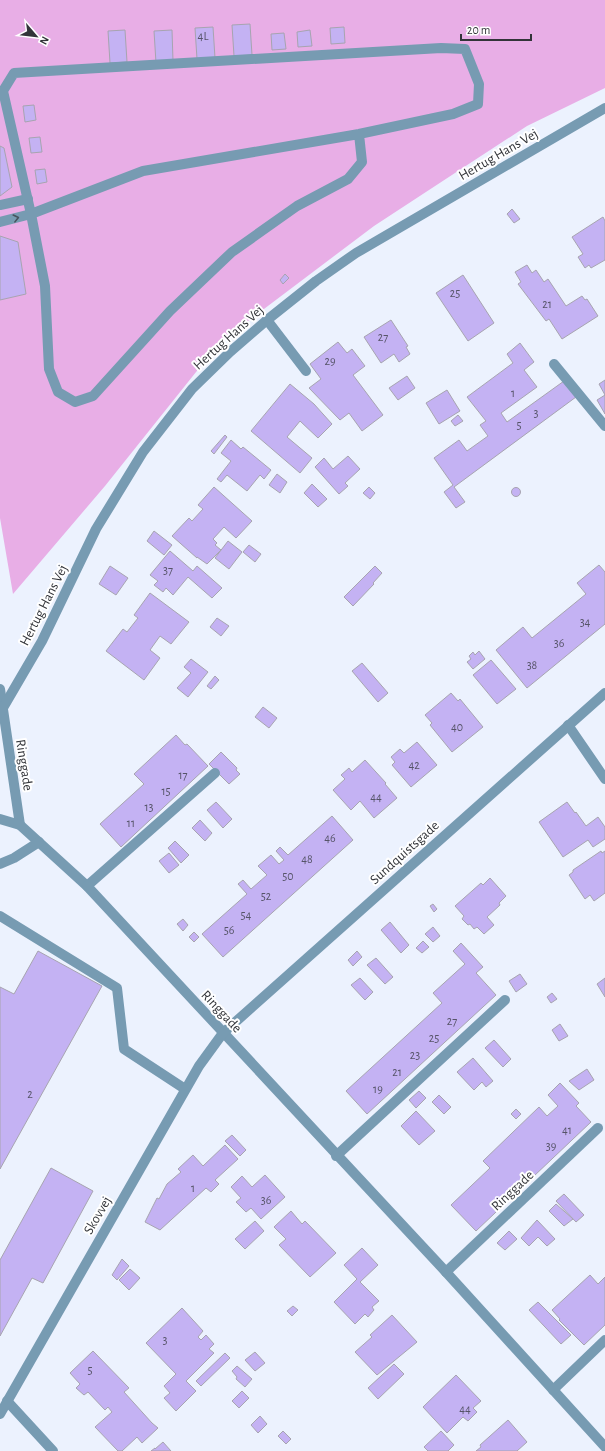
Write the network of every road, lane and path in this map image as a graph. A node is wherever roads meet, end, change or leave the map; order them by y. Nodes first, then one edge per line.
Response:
1 (605, 108) edge
2 (360, 134) junction
3 (28, 199) junction
4 (0, 205) edge
5 (31, 214) junction
6 (0, 222) edge
7 (267, 320) junction
8 (554, 364) dead end
9 (306, 371) dead end
10 (605, 426) edge
11 (0, 689) edge
12 (605, 693) edge
13 (1, 711) edge
14 (568, 725) junction
15 (215, 773) dead end
16 (605, 779) edge
17 (0, 819) edge
18 (20, 825) junction
19 (39, 842) junction
20 (0, 864) edge
21 (86, 886) junction
22 (0, 916) edge
23 (505, 1000) dead end
24 (223, 1033) junction
25 (185, 1089) junction
26 (598, 1128) dead end
27 (336, 1156) junction
28 (446, 1272) junction
29 (605, 1340) edge
30 (553, 1390) junction
31 (7, 1401) junction
32 (0, 1414) edge
33 (605, 1446) edge
34 (53, 1451) edge

1 - 7 street, Hertug Hans Vej
2 - 3 street
2 - 5 street
2 - 5 street
3 - 4 street
3 - 5 street
6 -> 5 street
7 - 9 street
7 - 13 street, Hertug Hans Vej
8 - 10 street
11 - 13 street, Ringgade
12 - 14 street, Sundquistsgade
13 - 18 street, Ringgade
14 - 16 street
14 - 24 street, Sundquistsgade
15 - 21 street
17 - 18 street, Ringgade
18 - 19 street, Ringgade
19 - 20 street
19 - 21 street, Ringgade
21 - 24 street, Ringgade
22 - 25 street
23 - 27 street
24 - 25 street, Skovvej
24 - 27 street, Ringgade
25 - 31 street, Skovvej
26 - 28 street, Ringgade
27 - 28 street, Ringgade
28 - 30 street, Ringgade
29 - 30 street
30 - 33 street, Ringgade
31 - 32 street, Skovvej
31 - 34 street

